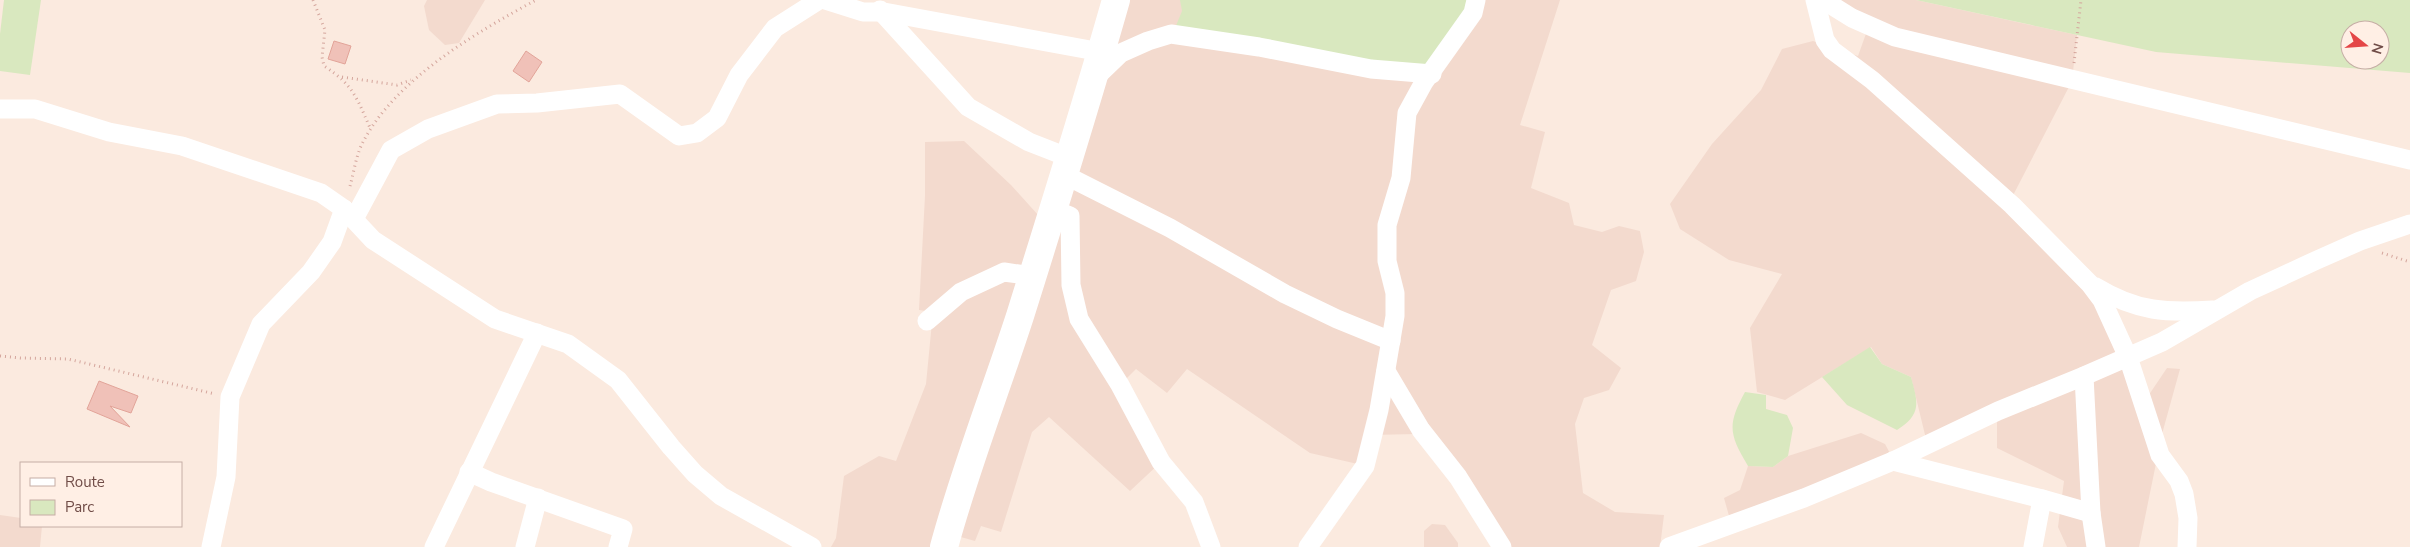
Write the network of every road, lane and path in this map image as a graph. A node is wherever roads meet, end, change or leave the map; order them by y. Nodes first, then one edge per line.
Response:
1 (313, 0) edge
2 (536, 0) edge
3 (819, 0) edge
4 (824, 0) edge
5 (859, 0) edge
6 (1116, 0) edge
7 (1815, 0) edge
8 (1823, 0) edge
9 (2081, 0) edge
10 (1478, 4) edge
11 (884, 12) junction
12 (1101, 52) junction
13 (1432, 74) junction
14 (342, 77) junction
15 (412, 80) junction
16 (1093, 80) junction
17 (2073, 80) junction
18 (0, 109) edge
19 (371, 130) junction
20 (2410, 160) edge
21 (1068, 166) junction
22 (1053, 209) junction
23 (349, 214) junction
24 (2410, 224) edge
25 (1032, 276) junction
26 (2090, 284) junction
27 (2215, 310) junction
28 (927, 321) dead end
29 (536, 333) junction
30 (1391, 340) junction
31 (0, 356) edge
32 (2128, 357) junction
33 (1386, 370) junction
34 (2084, 376) junction
35 (230, 398) junction
36 (1894, 461) junction
37 (469, 472) junction
38 (538, 498) junction
39 (2042, 499) junction
40 (2090, 513) junction
41 (211, 547) edge
42 (434, 547) edge
43 (525, 547) edge
44 (618, 547) edge
45 (812, 547) edge
46 (944, 547) edge
47 (1211, 547) edge
48 (1308, 547) edge
49 (1502, 547) edge
50 (1669, 547) edge
51 (2033, 547) edge
52 (2096, 547) edge
53 (2187, 547) edge

1 - 14 path
2 - 15 path
3 - 23 street
4 - 11 street
5 - 11 street
6 - 12 street
7 - 26 street
8 - 17 street
9 - 17 path
10 - 13 street
11 - 12 street
11 - 21 street
12 - 16 street
13 - 16 street
13 - 30 street
14 - 15 path
14 - 19 path
15 - 19 path
16 - 21 street
17 - 20 street
18 - 23 street
19 - 23 path
21 - 22 street
21 - 30 street
22 - 25 street
22 - 47 street
23 - 29 street
23 - 35 street
24 - 27 street
25 - 28 street
25 - 46 street
26 - 27 street
26 - 32 street
27 - 32 street
29 - 37 street
29 - 45 street
30 - 33 street
31 - 35 path
32 - 34 street
32 - 53 street
33 - 48 street
33 - 49 street
34 - 36 street
34 - 40 street
35 - 41 street
36 - 39 street
36 - 50 street
37 - 38 street
37 - 42 street
38 - 43 street
38 - 44 street
39 - 40 street
39 - 51 street
40 - 52 street

